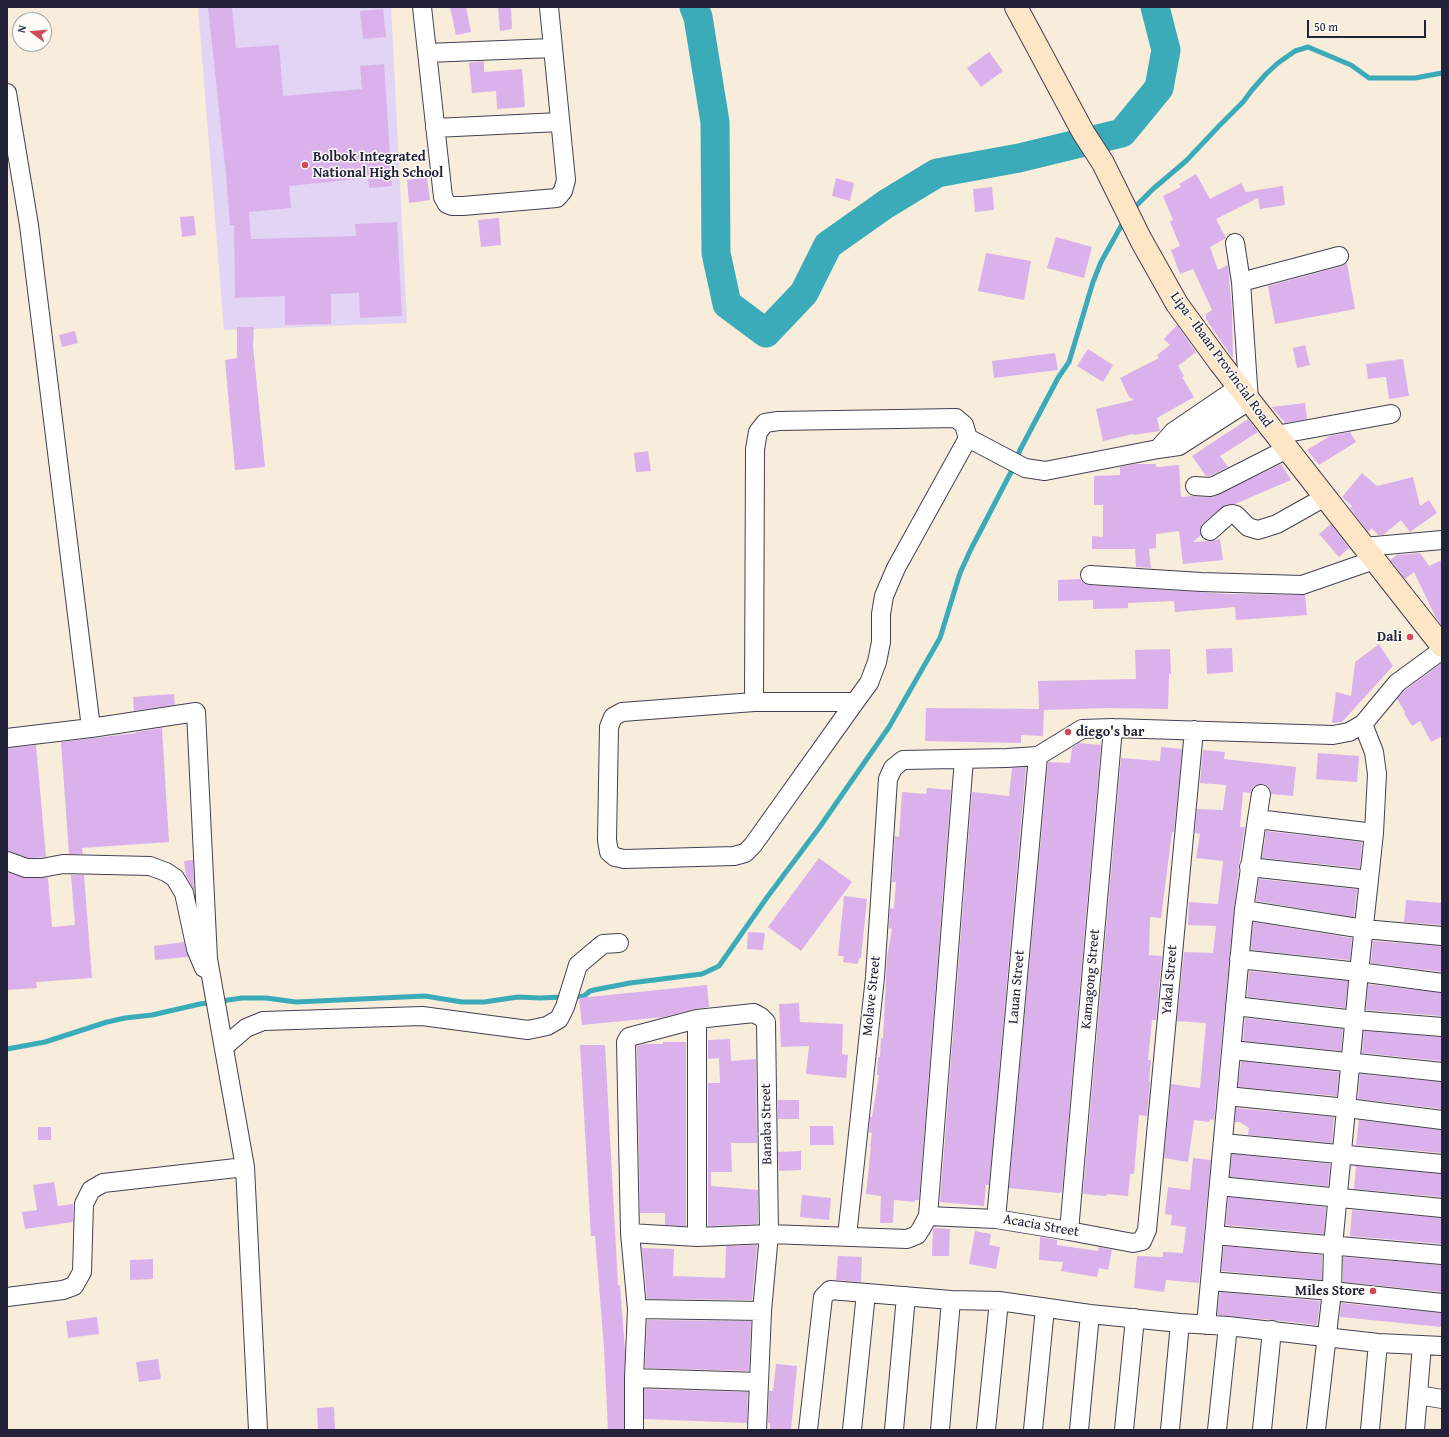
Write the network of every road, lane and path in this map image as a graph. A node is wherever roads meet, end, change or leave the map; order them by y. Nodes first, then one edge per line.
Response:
1 (422, 7) edge
2 (549, 7) edge
3 (1016, 7) edge
4 (552, 48) junction
5 (427, 53) junction
6 (7, 93) edge
7 (560, 122) junction
8 (435, 128) junction
9 (1235, 243) dead end
10 (1339, 256) dead end
11 (1241, 282) junction
12 (1244, 394) junction
13 (1391, 414) dead end
14 (968, 438) junction
15 (1281, 442) junction
16 (1195, 486) dead end
17 (1325, 497) junction
18 (1210, 531) dead end
19 (1442, 540) edge
20 (1369, 553) junction
21 (1090, 575) dead end
22 (1442, 646) edge
23 (1442, 650) edge
24 (754, 702) junction
25 (855, 702) junction
26 (1363, 724) junction
27 (91, 728) junction
28 (1113, 728) junction
29 (1194, 730) junction
30 (7, 738) edge
31 (1038, 756) junction
32 (964, 759) junction
33 (1260, 794) dead end
34 (1257, 819) junction
35 (1374, 834) junction
36 (7, 861) edge
37 (1250, 867) junction
38 (1368, 880) junction
39 (1244, 910) junction
40 (1364, 929) junction
41 (1442, 936) edge
42 (619, 943) dead end
43 (1239, 959) junction
44 (1359, 972) junction
45 (1442, 983) edge
46 (1235, 1006) junction
47 (219, 1017) junction
48 (697, 1019) junction
49 (1355, 1020) junction
50 (1442, 1027) edge
51 (225, 1046) junction
52 (1232, 1050) junction
53 (1350, 1062) junction
54 (1442, 1072) edge
55 (1227, 1096) junction
56 (1347, 1108) junction
57 (1442, 1120) edge
58 (1224, 1142) junction
59 (1342, 1154) junction
60 (1442, 1164) edge
61 (245, 1167) junction
62 (1219, 1186) junction
63 (1338, 1199) junction
64 (1442, 1208) edge
65 (928, 1216) junction
66 (996, 1219) junction
67 (1147, 1230) joint
68 (1070, 1231) junction
69 (630, 1234) junction
70 (769, 1234) junction
71 (1214, 1235) junction
72 (847, 1236) junction
73 (697, 1237) junction
74 (1333, 1246) junction
75 (1442, 1255) edge
76 (1210, 1281) junction
77 (1332, 1291) junction
78 (866, 1293) junction
79 (7, 1296) edge
80 (906, 1296) junction
81 (951, 1300) junction
82 (999, 1301) junction
83 (1442, 1302) edge
84 (1045, 1308) junction
85 (637, 1309) junction
86 (762, 1311) junction
87 (1090, 1314) junction
88 (1135, 1318) junction
89 (1180, 1323) junction
90 (1206, 1324) junction
91 (1228, 1326) junction
92 (1272, 1330) junction
93 (1327, 1336) junction
94 (1378, 1343) junction
95 (1422, 1345) junction
96 (1442, 1346) edge
97 (634, 1378) junction
98 (759, 1382) junction
99 (1418, 1395) junction
100 (1442, 1399) edge
101 (258, 1430) edge
102 (634, 1430) edge
103 (639, 1430) edge
104 (757, 1430) edge
105 (808, 1430) edge
106 (852, 1430) edge
107 (894, 1430) edge
108 (940, 1430) edge
109 (986, 1430) edge
110 (1033, 1430) edge
111 (1078, 1430) edge
112 (1124, 1430) edge
113 (1170, 1430) edge
114 (1217, 1430) edge
115 (1262, 1430) edge
116 (1316, 1430) edge
117 (1370, 1430) edge
118 (1415, 1430) edge

1 - 5 street
2 - 4 street
3 - 12 main road, Lipa - Ibaan Provincial Road
4 - 5 street
4 - 7 street
5 - 8 street
6 - 27 street
7 - 8 street
7 - 8 street
9 - 11 street
10 - 11 street
11 - 12 street
12 - 14 street
12 - 15 main road, Lipa - Ibaan Provincial Road
13 - 15 street
14 - 24 street
14 - 25 street
15 - 16 street
15 - 17 main road, Lipa - Ibaan Provincial Road
17 - 18 street
17 - 20 main road, Lipa - Ibaan Provincial Road
19 - 20 street
20 - 21 street
20 - 22 main road, Lipa - Ibaan Provincial Road
23 - 26 street
24 - 25 street
24 - 25 street
26 - 29 street
26 - 35 street
27 - 30 street
27 - 47 street
28 - 29 street
28 - 31 street
28 - 68 street, Kamagong Street
29 - 67 street, Yakal Street
31 - 32 street
31 - 66 street, Lauan Street
32 - 65 street
32 - 72 street, Molave Street
33 - 34 street
34 - 35 street
34 - 37 street
35 - 38 street
36 - 47 street
37 - 38 street
37 - 39 street
38 - 40 street
39 - 40 street
39 - 43 street
40 - 41 street
40 - 44 street
42 - 51 street
43 - 44 street
43 - 46 street
44 - 45 street
44 - 49 street
46 - 49 street
46 - 52 street
47 - 51 street
48 - 69 street
48 - 70 street, Banaba Street
48 - 73 street
49 - 50 street
49 - 53 street
51 - 61 street
52 - 53 street
52 - 55 street
53 - 54 street
53 - 56 street
55 - 56 street
55 - 58 street
56 - 57 street
56 - 59 street
58 - 59 street
58 - 62 street
59 - 60 street
59 - 63 street
61 - 79 street
61 - 101 street
62 - 63 street
62 - 71 street
63 - 64 street
63 - 74 street
65 - 66 street, Acacia Street
65 - 72 street
66 - 68 street, Acacia Street
67 - 68 street, Acacia Street
69 - 73 street
69 - 85 street
70 - 72 street
70 - 73 street
70 - 86 street, Banaba Street
71 - 74 street
71 - 76 street
74 - 75 street
74 - 77 street
76 - 77 street
76 - 90 street
77 - 83 street
77 - 93 street
78 - 80 street
78 - 105 street
78 - 106 street
80 - 81 street
80 - 107 street
81 - 82 street
81 - 108 street
82 - 84 street
82 - 109 street
84 - 87 street
84 - 110 street
85 - 86 street
85 - 97 street
86 - 98 street, Banaba Street
87 - 88 street
87 - 111 street
88 - 89 street
88 - 112 street
89 - 90 street
89 - 113 street
90 - 91 street
91 - 92 street
91 - 114 street
92 - 93 street
92 - 115 street
93 - 94 street
93 - 116 street
94 - 95 street
94 - 117 street
95 - 96 street
95 - 99 street
97 - 98 street
97 - 102 street
98 - 104 street, Banaba Street
99 - 100 street
99 - 118 street
102 - 103 street

